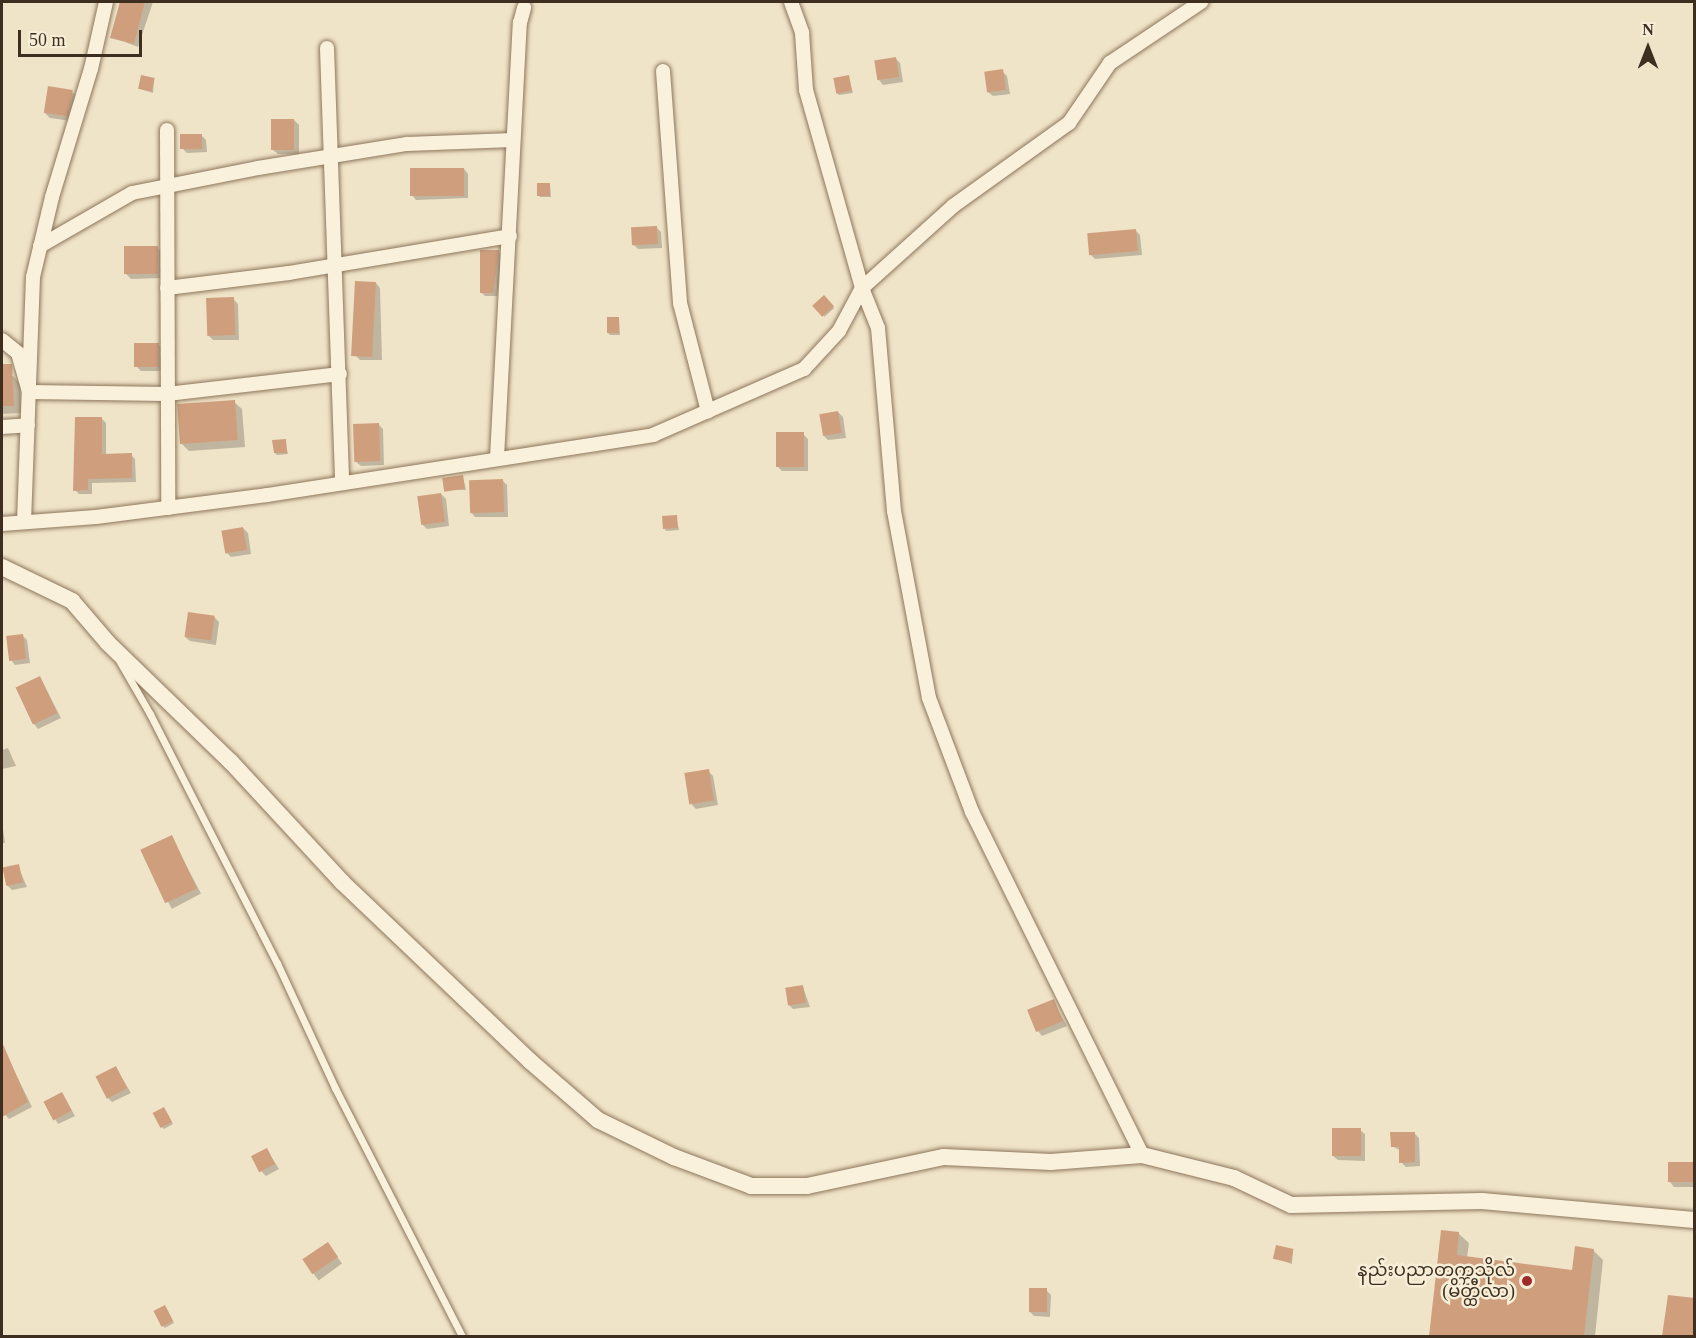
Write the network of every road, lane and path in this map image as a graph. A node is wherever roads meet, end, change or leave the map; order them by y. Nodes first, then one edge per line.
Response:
1 (106, 2) edge
2 (791, 2) edge
3 (1201, 2) edge
4 (524, 8) dead end
5 (327, 48) dead end
6 (663, 71) dead end
7 (167, 130) dead end
8 (513, 140) junction
9 (331, 159) junction
10 (167, 186) junction
11 (510, 236) junction
12 (40, 246) junction
13 (336, 265) junction
14 (167, 288) junction
15 (862, 288) junction
16 (2, 340) edge
17 (340, 374) junction
18 (29, 392) junction
19 (167, 394) junction
20 (708, 411) junction
21 (28, 425) junction
22 (2, 428) edge
23 (497, 458) junction
24 (342, 483) junction
25 (168, 508) junction
26 (24, 522) junction
27 (2, 524) edge
28 (2, 567) edge
29 (108, 643) junction
30 (1142, 1155) junction
31 (1695, 1220) edge
32 (462, 1336) edge

1 - 12 street
2 - 15 street
3 - 15 street
4 - 8 street
5 - 9 street
6 - 20 street
7 - 10 street
8 - 9 street
8 - 11 street
9 - 10 street
9 - 13 street
10 - 12 street
10 - 14 street
11 - 13 street
11 - 23 street
12 - 18 street
13 - 14 street
13 - 17 street
14 - 19 street
15 - 20 street
15 - 30 street
16 - 18 street
17 - 19 street
17 - 24 street
18 - 19 street
18 - 21 street
19 - 25 street
20 - 23 street
21 - 22 street
21 - 26 street
23 - 24 street
24 - 25 street
25 - 26 street
26 - 27 street
28 - 29 street
29 - 30 street
29 - 32 lane
30 - 31 street

